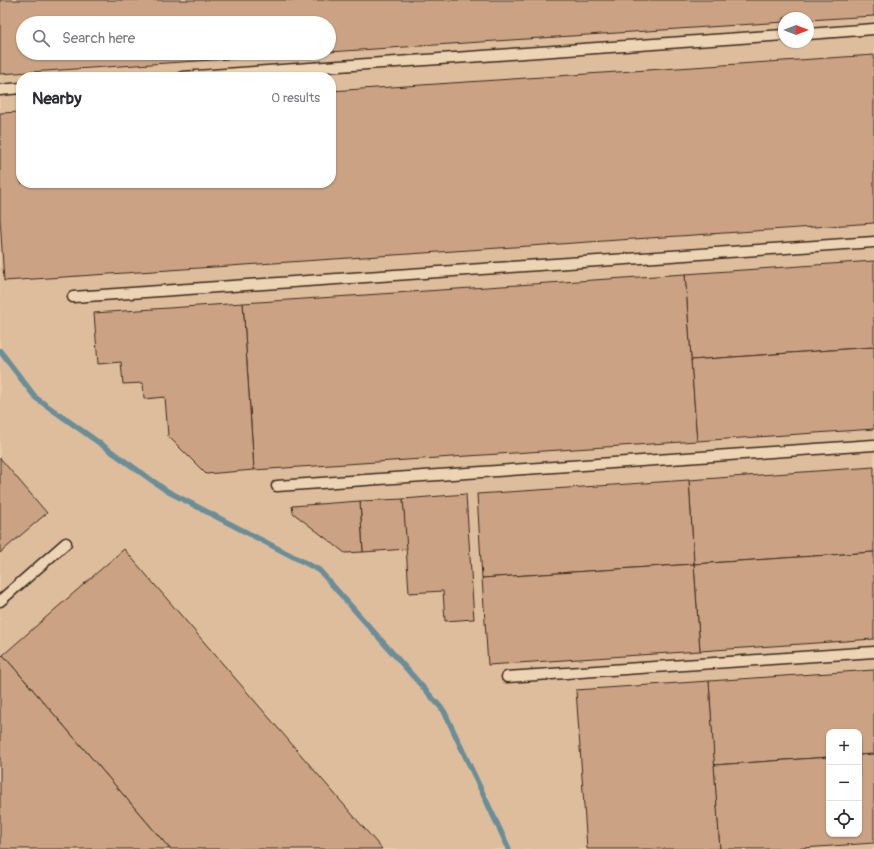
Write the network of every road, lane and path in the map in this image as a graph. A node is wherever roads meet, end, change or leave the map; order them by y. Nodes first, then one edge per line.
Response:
1 (874, 29) edge
2 (814, 34) edge
3 (778, 35) edge
4 (254, 72) edge
5 (16, 88) edge
6 (0, 90) edge
7 (874, 242) edge
8 (73, 297) dead end
9 (874, 445) edge
10 (277, 486) dead end
11 (66, 543) dead end
12 (0, 600) edge
13 (874, 652) edge
14 (507, 677) dead end

1 - 2 lane
3 - 4 lane
5 - 6 lane
7 - 8 lane
9 - 10 lane
11 - 12 lane
13 - 14 lane

